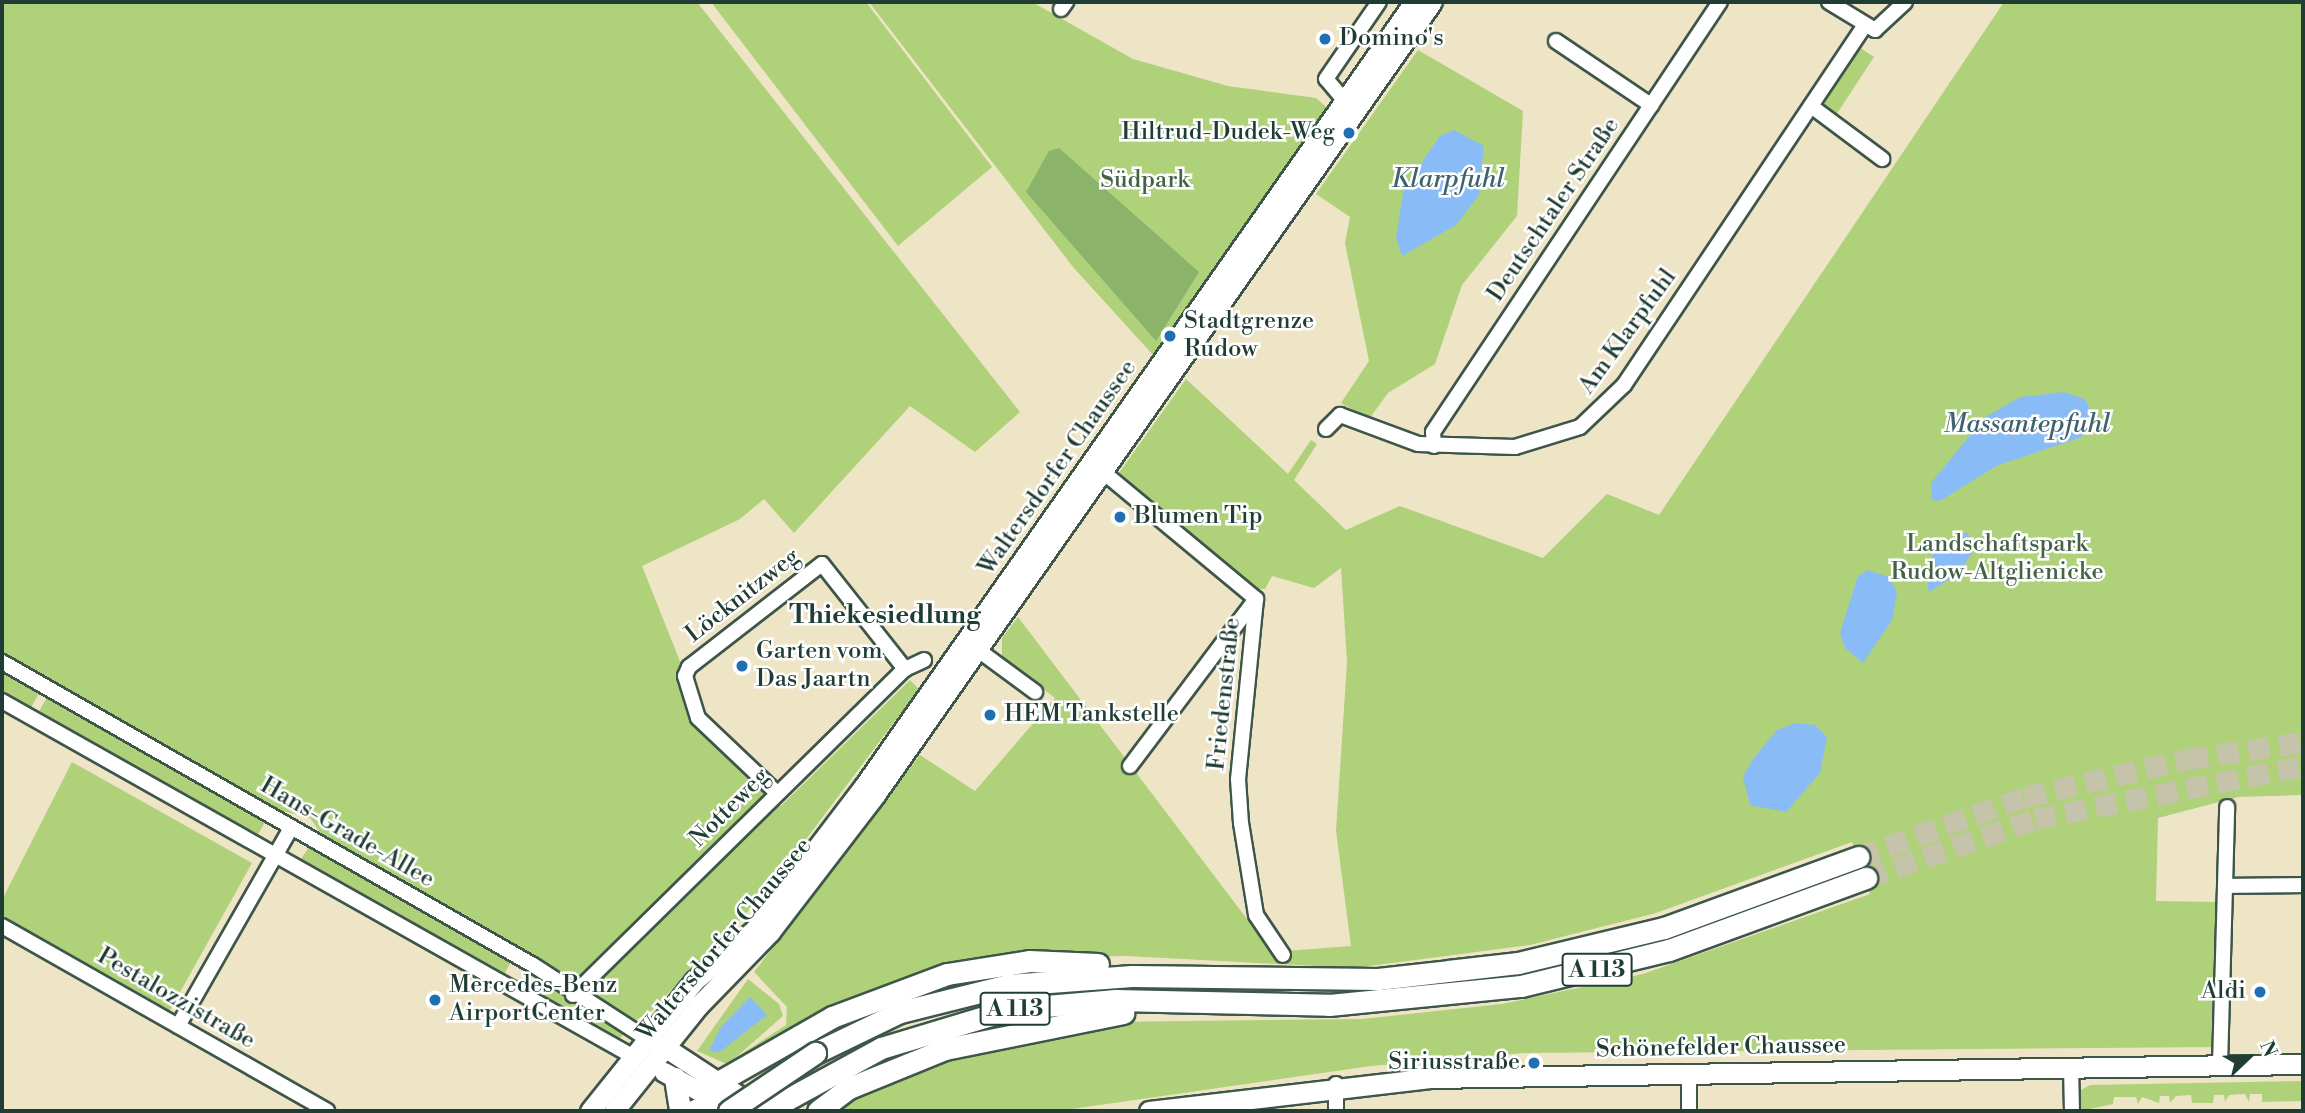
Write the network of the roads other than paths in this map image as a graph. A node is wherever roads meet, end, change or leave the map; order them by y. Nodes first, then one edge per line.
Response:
1 (1379, 2) edge
2 (1414, 2) edge
3 (1432, 2) edge
4 (1720, 2) edge
5 (1829, 2) edge
6 (1905, 2) edge
7 (1864, 26) junction
8 (1556, 41) dead end
9 (1651, 105) junction
10 (1350, 106) junction
11 (1811, 106) junction
12 (1882, 159) dead end
13 (1326, 429) dead end
14 (1434, 446) junction
15 (1098, 467) junction
16 (1256, 599) junction
17 (973, 646) junction
18 (924, 660) dead end
19 (2, 662) edge
20 (905, 669) junction
21 (1035, 692) dead end
22 (2, 701) edge
23 (1130, 766) dead end
24 (777, 793) junction
25 (2227, 807) dead end
26 (290, 828) junction
27 (275, 857) junction
28 (1858, 857) tunnel mouth
29 (1866, 878) tunnel mouth
30 (2303, 885) edge
31 (2225, 886) junction
32 (2, 926) edge
33 (1283, 955) dead end
34 (1132, 976) junction
35 (573, 995) junction
36 (1201, 1003) junction
37 (178, 1026) junction
38 (646, 1041) junction
39 (666, 1048) junction
40 (632, 1056) junction
41 (2303, 1064) edge
42 (653, 1065) junction
43 (2220, 1065) junction
44 (2071, 1068) junction
45 (1689, 1074) junction
46 (675, 1079) junction
47 (1336, 1084) junction
48 (731, 1102) edge
49 (815, 1109) edge
50 (327, 1111) edge
51 (590, 1111) edge
52 (614, 1111) edge
53 (680, 1111) edge
54 (693, 1111) edge
55 (763, 1111) edge
56 (1149, 1111) edge
57 (1336, 1111) edge
58 (1689, 1111) edge
59 (2072, 1111) edge

1 - 10 street
2 - 10 main road, Waltersdorfer Chaussee
3 - 10 main road, Waltersdorfer Chaussee
4 - 9 street, Deutschtaler Straße
5 - 7 street
6 - 7 street
7 - 11 street, Am Klarpfuhl
8 - 9 street
9 - 14 street, Deutschtaler Straße
10 - 15 main road, Waltersdorfer Chaussee
11 - 12 street
11 - 14 street, Am Klarpfuhl
13 - 14 street, Am Klarpfuhl
15 - 16 street, Friedenstraße
15 - 17 main road, Waltersdorfer Chaussee
16 - 23 street
16 - 33 street, Friedenstraße
17 - 21 street
17 - 38 main road, Waltersdorfer Chaussee
17 - 39 main road, Waltersdorfer Chaussee
18 - 20 street, Notteweg
19 - 26 street, Hans-Grade-Allee
20 - 24 street, Notteweg
20 - 24 street, Löcknitzweg
22 - 27 street
24 - 35 street, Notteweg
25 - 31 street
26 - 27 street
26 - 35 street, Hans-Grade-Allee
27 - 37 street
27 - 40 street
28 - 34 highway, A 113
29 - 36 highway, A 113
30 - 31 street
31 - 43 street
32 - 37 street, Pestalozzistraße
34 - 48 highway, A 113, bridge
34 - 48 highway
35 - 38 street, Hans-Grade-Allee
36 - 49 highway
36 - 55 highway, A 113
37 - 50 street, Pestalozzistraße
38 - 39 street, Hans-Grade-Allee
38 - 40 main road, Waltersdorfer Chaussee
39 - 42 main road, Waltersdorfer Chaussee
39 - 48 main road
40 - 42 main road
40 - 51 main road, Waltersdorfer Chaussee
41 - 43 main road, Schönefelder Chaussee
42 - 46 main road
42 - 52 main road, Waltersdorfer Chaussee
43 - 44 main road, Schönefelder Chaussee
44 - 45 main road, Schönefelder Chaussee
44 - 59 street
45 - 47 main road, Schönefelder Chaussee
45 - 58 street
46 - 48 main road
46 - 53 highway
47 - 56 main road, Schönefelder Chaussee
47 - 57 street
48 - 54 highway
48 - 55 main road

